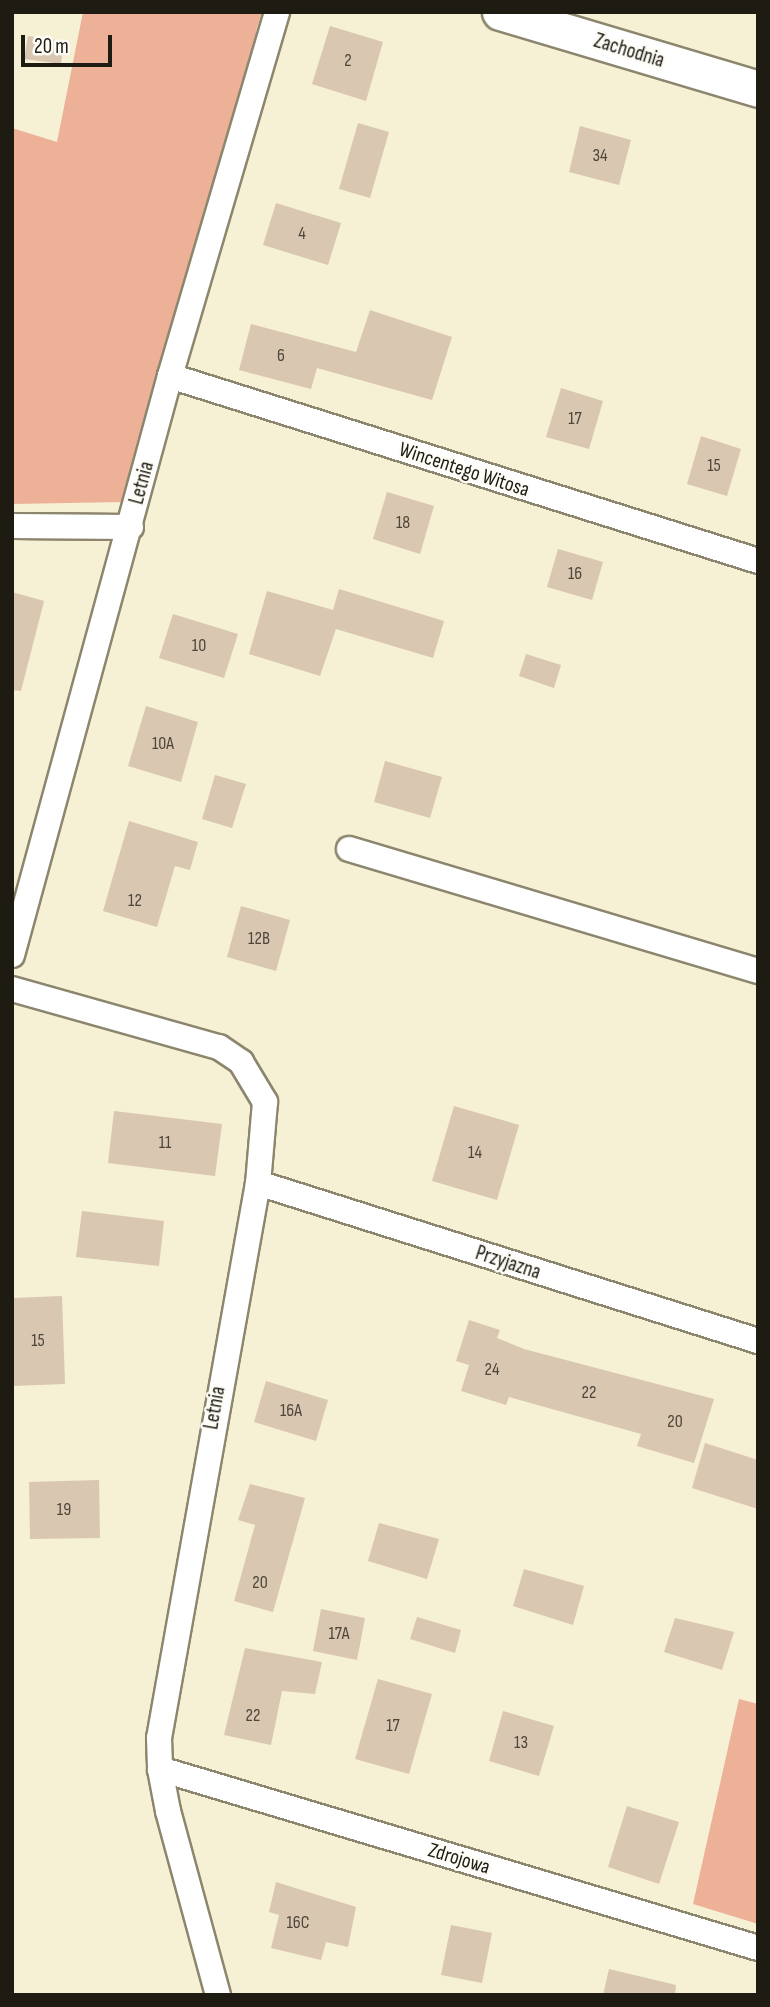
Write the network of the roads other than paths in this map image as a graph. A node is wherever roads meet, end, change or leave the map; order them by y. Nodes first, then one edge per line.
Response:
1 (277, 12) edge
2 (500, 12) edge
3 (758, 89) edge
4 (170, 376) junction
5 (12, 526) edge
6 (131, 527) junction
7 (758, 561) edge
8 (349, 849) dead end
9 (12, 955) edge
10 (758, 971) edge
11 (12, 989) edge
12 (258, 1183) junction
13 (758, 1341) edge
14 (159, 1769) junction
15 (758, 1948) edge
16 (218, 1995) edge

1 - 4 street, Letnia
2 - 3 street, Zachodnia
4 - 6 street, Letnia
4 - 7 street, Wincentego Witosa
5 - 6 street
6 - 9 street, Letnia
8 - 10 street
11 - 12 street, Letnia
12 - 13 street, Przyjazna
12 - 14 street, Letnia
14 - 15 street, Zdrojowa
14 - 16 street, Letnia

